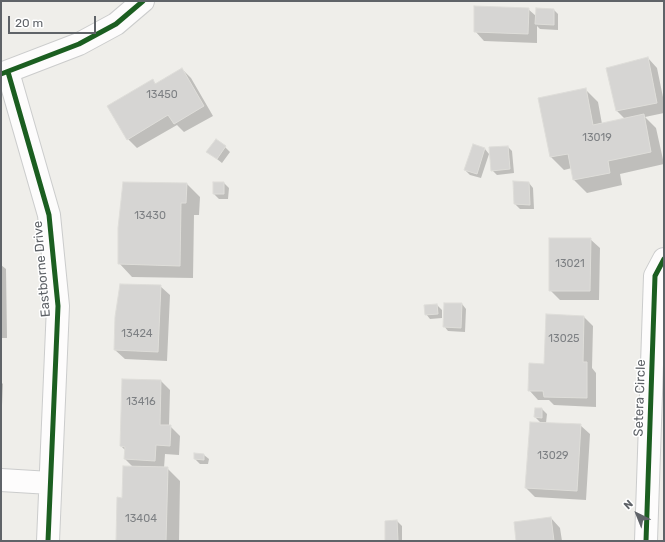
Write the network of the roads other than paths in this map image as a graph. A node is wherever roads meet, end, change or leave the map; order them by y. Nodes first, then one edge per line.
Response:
1 (143, 1) edge
2 (4, 73) edge
3 (664, 259) edge
4 (1, 480) edge
5 (50, 483) junction
6 (48, 541) edge
7 (646, 541) edge

1 - 2 street
2 - 5 street, Eastborne Drive
3 - 7 street, Setera Circle
4 - 5 street
5 - 6 street, Eastborne Drive

